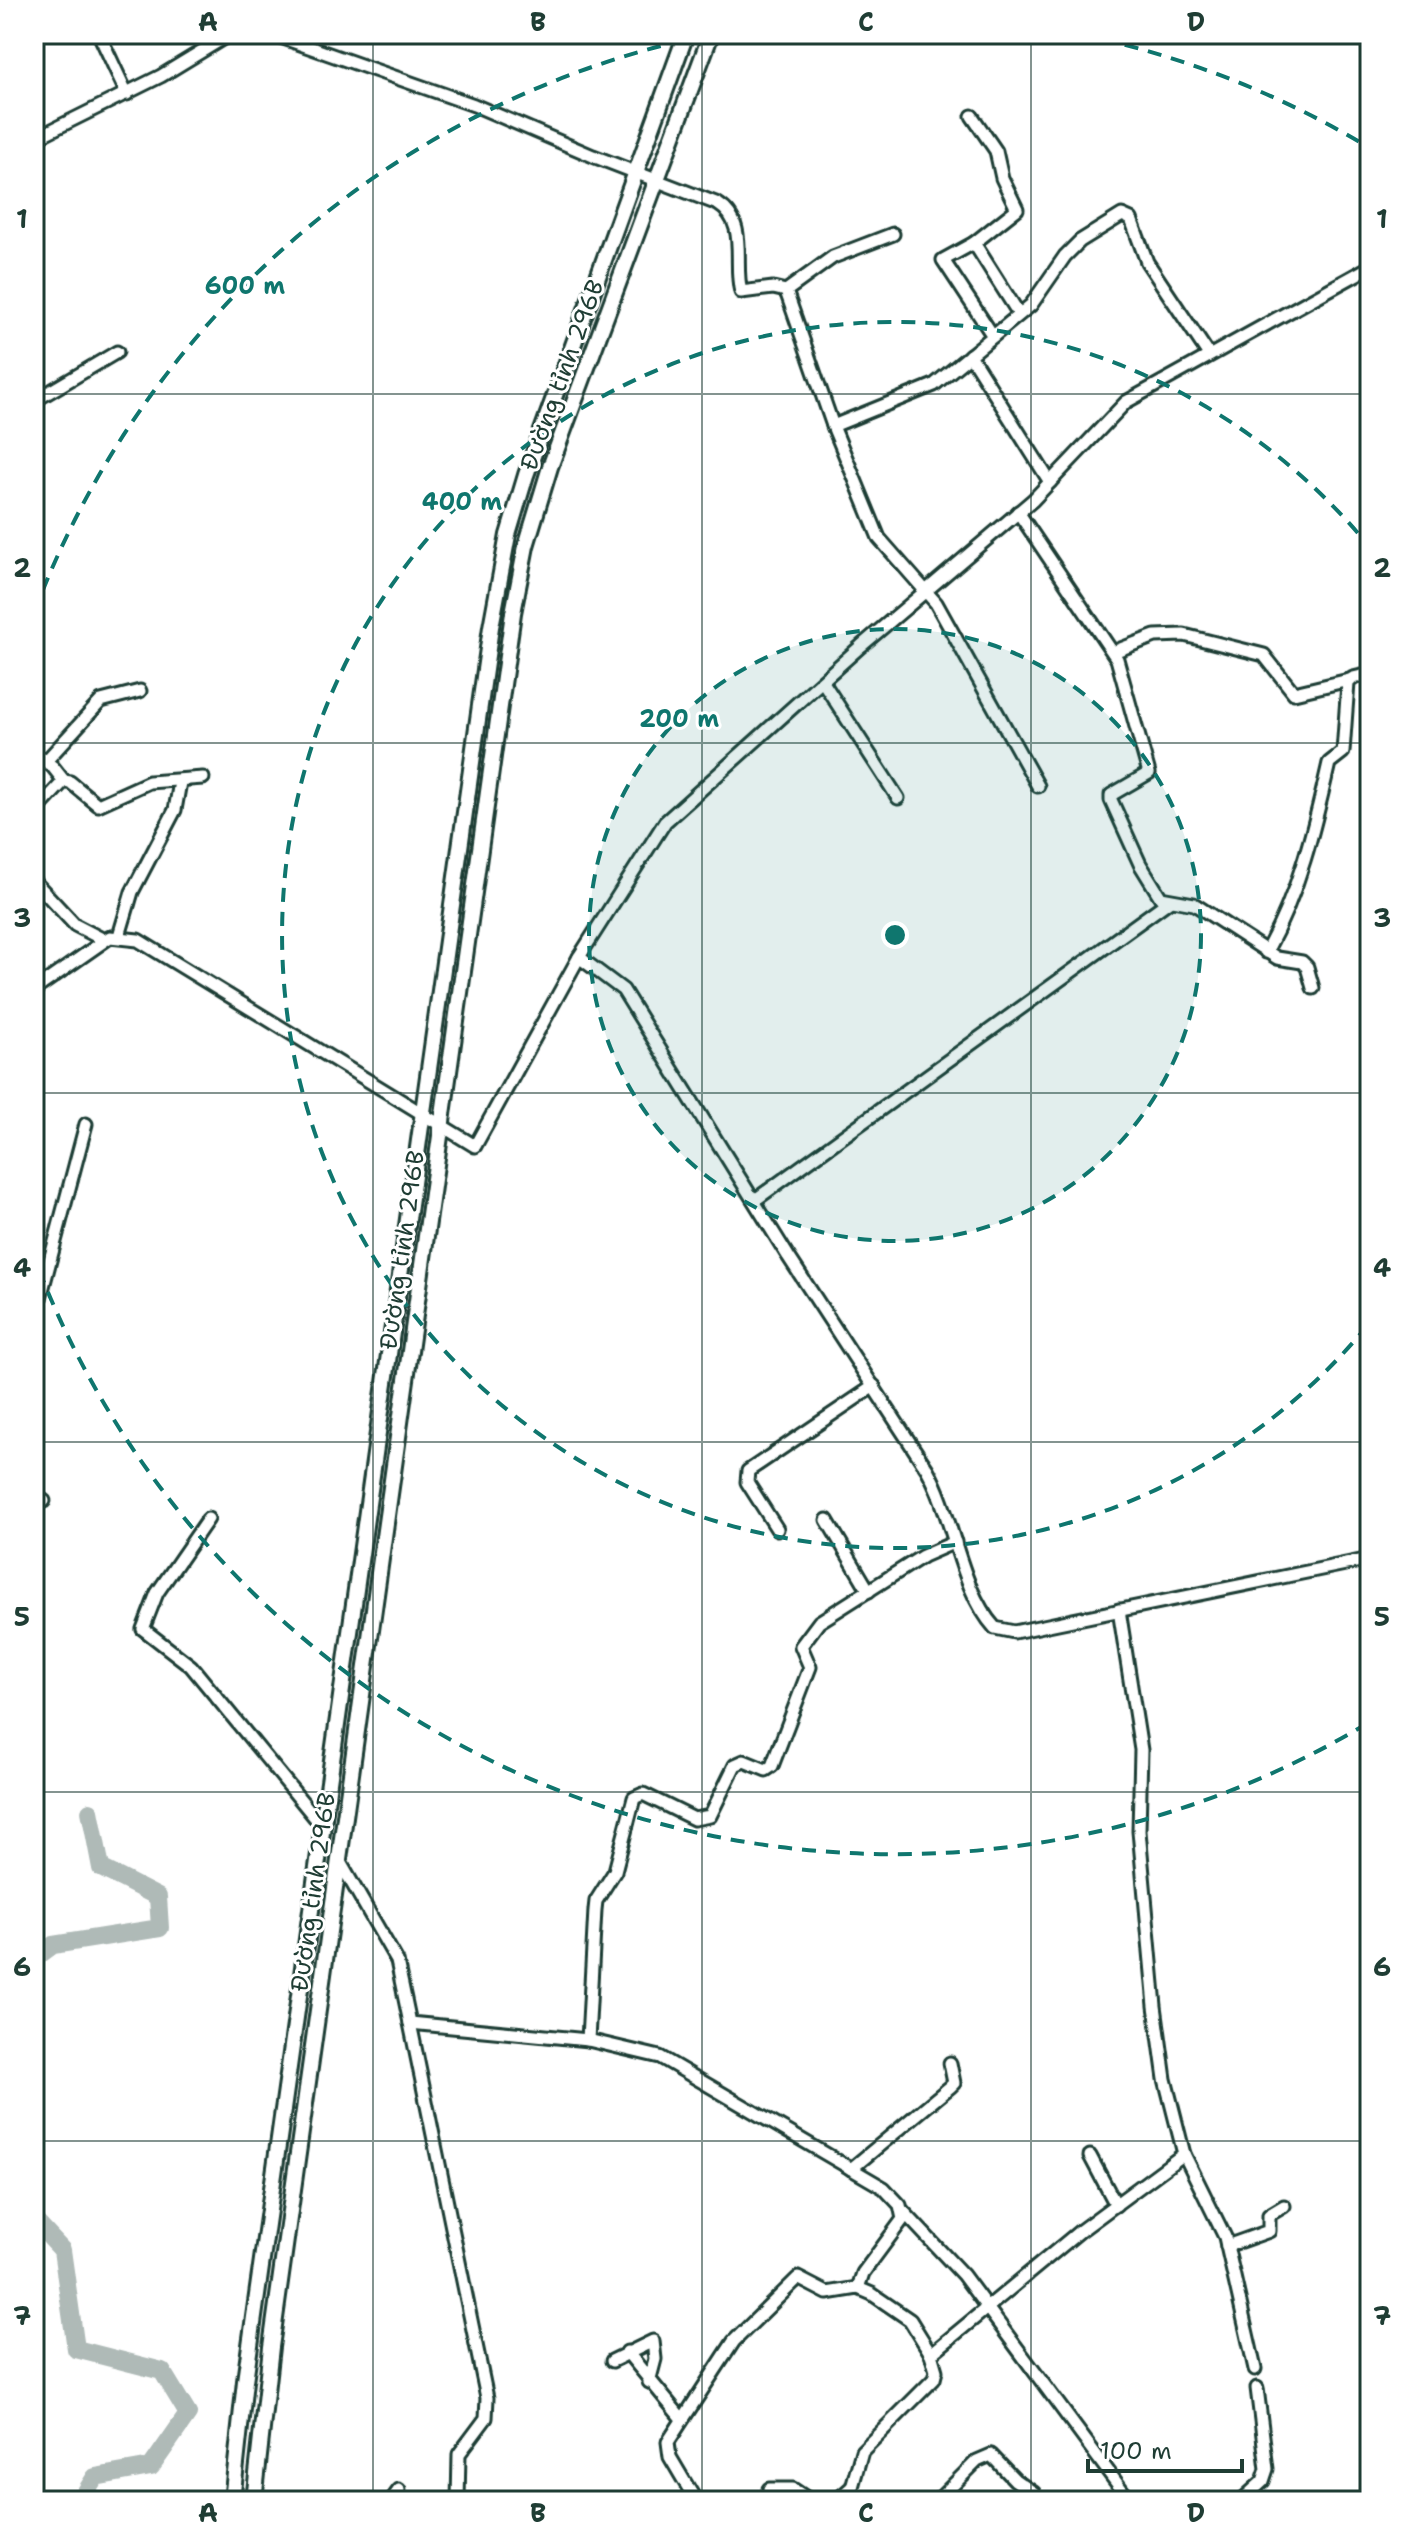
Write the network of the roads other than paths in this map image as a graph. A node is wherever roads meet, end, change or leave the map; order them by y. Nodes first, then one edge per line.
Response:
1 (99, 34) edge
2 (230, 34) edge
3 (272, 34) edge
4 (686, 34) edge
5 (711, 34) edge
6 (1366, 34) edge
7 (1370, 51) edge
8 (127, 94) junction
9 (972, 116) dead end
10 (34, 139) edge
11 (634, 171) junction
12 (656, 181) junction
13 (893, 234) dead end
14 (974, 243) junction
15 (1370, 267) edge
16 (786, 291) junction
17 (1019, 314) junction
18 (993, 336) junction
19 (117, 352) dead end
20 (970, 355) junction
21 (1209, 355) junction
22 (34, 401) edge
23 (833, 426) junction
24 (1050, 482) junction
25 (1018, 512) junction
26 (926, 590) junction
27 (1113, 652) junction
28 (1370, 674) edge
29 (1349, 680) junction
30 (823, 682) junction
31 (140, 691) dead end
32 (34, 753) edge
33 (46, 761) junction
34 (203, 778) dead end
35 (64, 781) junction
36 (180, 782) junction
37 (1038, 786) dead end
38 (898, 798) dead end
39 (34, 813) edge
40 (34, 881) edge
41 (1169, 901) junction
42 (119, 936) junction
43 (104, 940) junction
44 (1266, 952) junction
45 (579, 957) junction
46 (1313, 988) dead end
47 (34, 990) edge
48 (424, 1113) junction
49 (86, 1124) dead end
50 (442, 1124) junction
51 (755, 1200) junction
52 (34, 1321) edge
53 (874, 1386) junction
54 (208, 1519) dead end
55 (827, 1520) dead end
56 (777, 1529) dead end
57 (955, 1542) junction
58 (1370, 1559) edge
59 (869, 1591) junction
60 (1119, 1610) junction
61 (322, 1826) junction
62 (340, 1862) junction
63 (410, 2023) junction
64 (588, 2040) junction
65 (950, 2063) dead end
66 (1184, 2154) junction
67 (1090, 2156) dead end
68 (851, 2169) junction
69 (1116, 2205) junction
70 (1284, 2206) dead end
71 (903, 2211) junction
72 (1227, 2246) junction
73 (858, 2288) junction
74 (984, 2308) junction
75 (627, 2352) junction
76 (931, 2354) junction
77 (612, 2361) dead end
78 (1255, 2369) dead end
79 (649, 2382) junction
80 (1257, 2388) dead end
81 (682, 2419) junction
82 (769, 2489) dead end
83 (399, 2490) dead end
84 (1034, 2493) dead end
85 (232, 2501) edge
86 (254, 2501) edge
87 (391, 2501) edge
88 (458, 2501) edge
89 (696, 2501) edge
90 (811, 2501) edge
91 (836, 2501) edge
92 (937, 2501) edge
93 (1130, 2501) edge
94 (1241, 2501) edge

1 - 8 street
2 - 8 street
3 - 11 street
4 - 11 main road, Đường tỉnh 296B
5 - 12 main road, Đường tỉnh 296B
6 - 7 street
8 - 10 street
9 - 14 street
11 - 12 street
11 - 48 main road, Đường tỉnh 296B
12 - 16 street
12 - 50 main road, Đường tỉnh 296B
13 - 16 street
14 - 17 street
14 - 18 street
15 - 21 street
16 - 23 street
17 - 18 street
17 - 21 street
18 - 20 street
19 - 22 street
20 - 23 street
20 - 24 street
21 - 24 street
23 - 26 street
24 - 25 street
25 - 26 street
25 - 27 street
26 - 30 street
26 - 37 street
27 - 29 street
27 - 41 street
28 - 29 street
29 - 44 street
30 - 38 street
30 - 45 street
31 - 33 street
32 - 33 street
33 - 35 street
34 - 36 street
35 - 36 street
35 - 39 street
36 - 42 street
40 - 43 street
41 - 44 street
41 - 51 street
42 - 43 street
42 - 48 street
43 - 47 street
44 - 46 street
45 - 50 street
45 - 51 street
48 - 50 street
48 - 61 main road, Đường tỉnh 296B
49 - 52 street
50 - 62 main road, Đường tỉnh 296B
51 - 53 street
53 - 56 street
53 - 57 street
54 - 61 street
55 - 59 street
57 - 59 street
57 - 60 street
58 - 60 street
59 - 64 street
60 - 66 street
61 - 85 main road, Đường tỉnh 296B
62 - 63 street
62 - 86 main road, Đường tỉnh 296B
63 - 64 street
63 - 88 street
64 - 68 street
65 - 68 street
66 - 69 street
66 - 72 street
67 - 69 street
68 - 71 street
69 - 74 street
70 - 72 street
71 - 73 street
71 - 74 street
72 - 78 street
73 - 76 street
73 - 81 street
74 - 76 street
74 - 93 street
75 - 77 street
75 - 79 street
75 - 79 street
76 - 91 street
79 - 81 street
80 - 94 street
81 - 89 street
82 - 90 street
83 - 87 street
84 - 92 street

